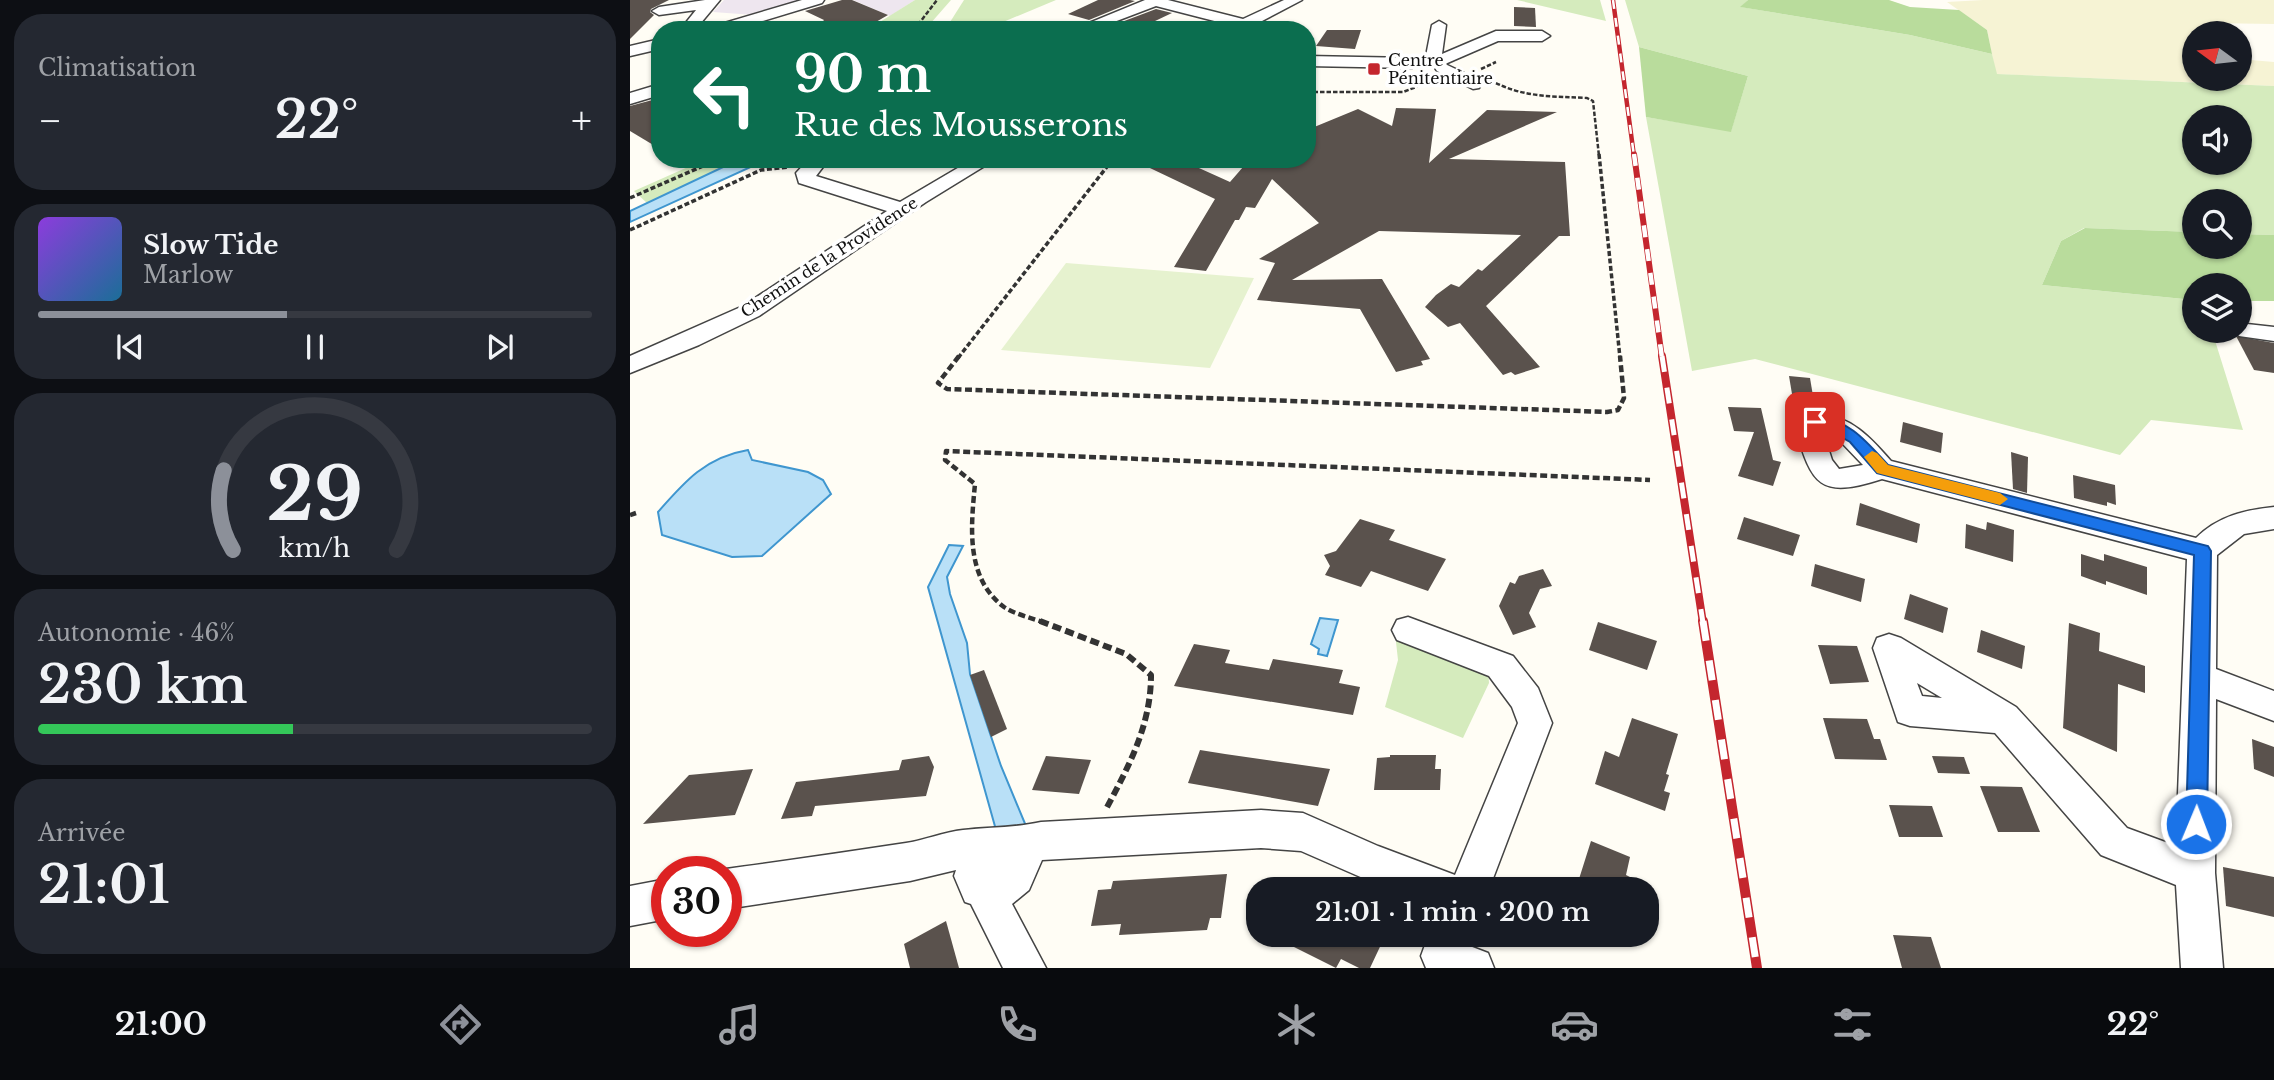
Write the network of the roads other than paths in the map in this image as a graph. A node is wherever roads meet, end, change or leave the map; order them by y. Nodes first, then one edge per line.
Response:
1 (817, 0) edge
2 (1295, 0) edge
3 (1153, 1) edge
4 (709, 4) edge
5 (659, 11) dead end
6 (778, 12) junction
7 (758, 18) junction
8 (794, 20) dead end
9 (695, 21) edge
10 (748, 21) edge
11 (1106, 21) edge
12 (1218, 21) edge
13 (1251, 21) edge
14 (1438, 25) dead end
15 (1542, 36) dead end
16 (634, 50) edge
17 (651, 61) edge
18 (1316, 61) edge
19 (1439, 63) junction
20 (1467, 81) road end
21 (651, 92) edge
22 (630, 99) edge
23 (811, 168) edge
24 (972, 168) edge
25 (902, 209) junction
26 (2252, 332) edge
27 (2274, 334) edge
28 (630, 365) edge
29 (1882, 469) dead end
30 (2274, 519) edge
31 (2202, 551) junction
32 (1408, 630) dead end
33 (2199, 677) junction
34 (2274, 706) edge
35 (2004, 718) dead end
36 (1001, 868) junction
37 (2195, 873) junction
38 (1409, 877) edge
39 (1474, 877) edge
40 (742, 888) edge
41 (651, 902) edge
42 (630, 906) edge
43 (1445, 947) edge
44 (1018, 951) edge
45 (1474, 968) edge
46 (2202, 968) edge

1 - 6 street
2 - 13 street
3 - 11 street
3 - 12 street
4 - 5 street
4 - 7 street
4 - 9 street
6 - 7 street
6 - 8 street
7 - 10 street
14 - 19 street
15 - 19 street
16 - 17 street
18 - 19 street
19 - 20 street
21 - 22 street
23 - 25 street
24 - 25 street, Chemin de la Providence
25 - 28 street, Chemin de la Providence
26 - 27 street
29 - 31 street
30 - 31 street
31 - 33 street
32 - 39 street
33 - 34 street
33 - 37 street
35 - 37 street
36 - 38 street
36 - 40 street
36 - 44 street
37 - 46 street
41 - 42 street
43 - 45 street

